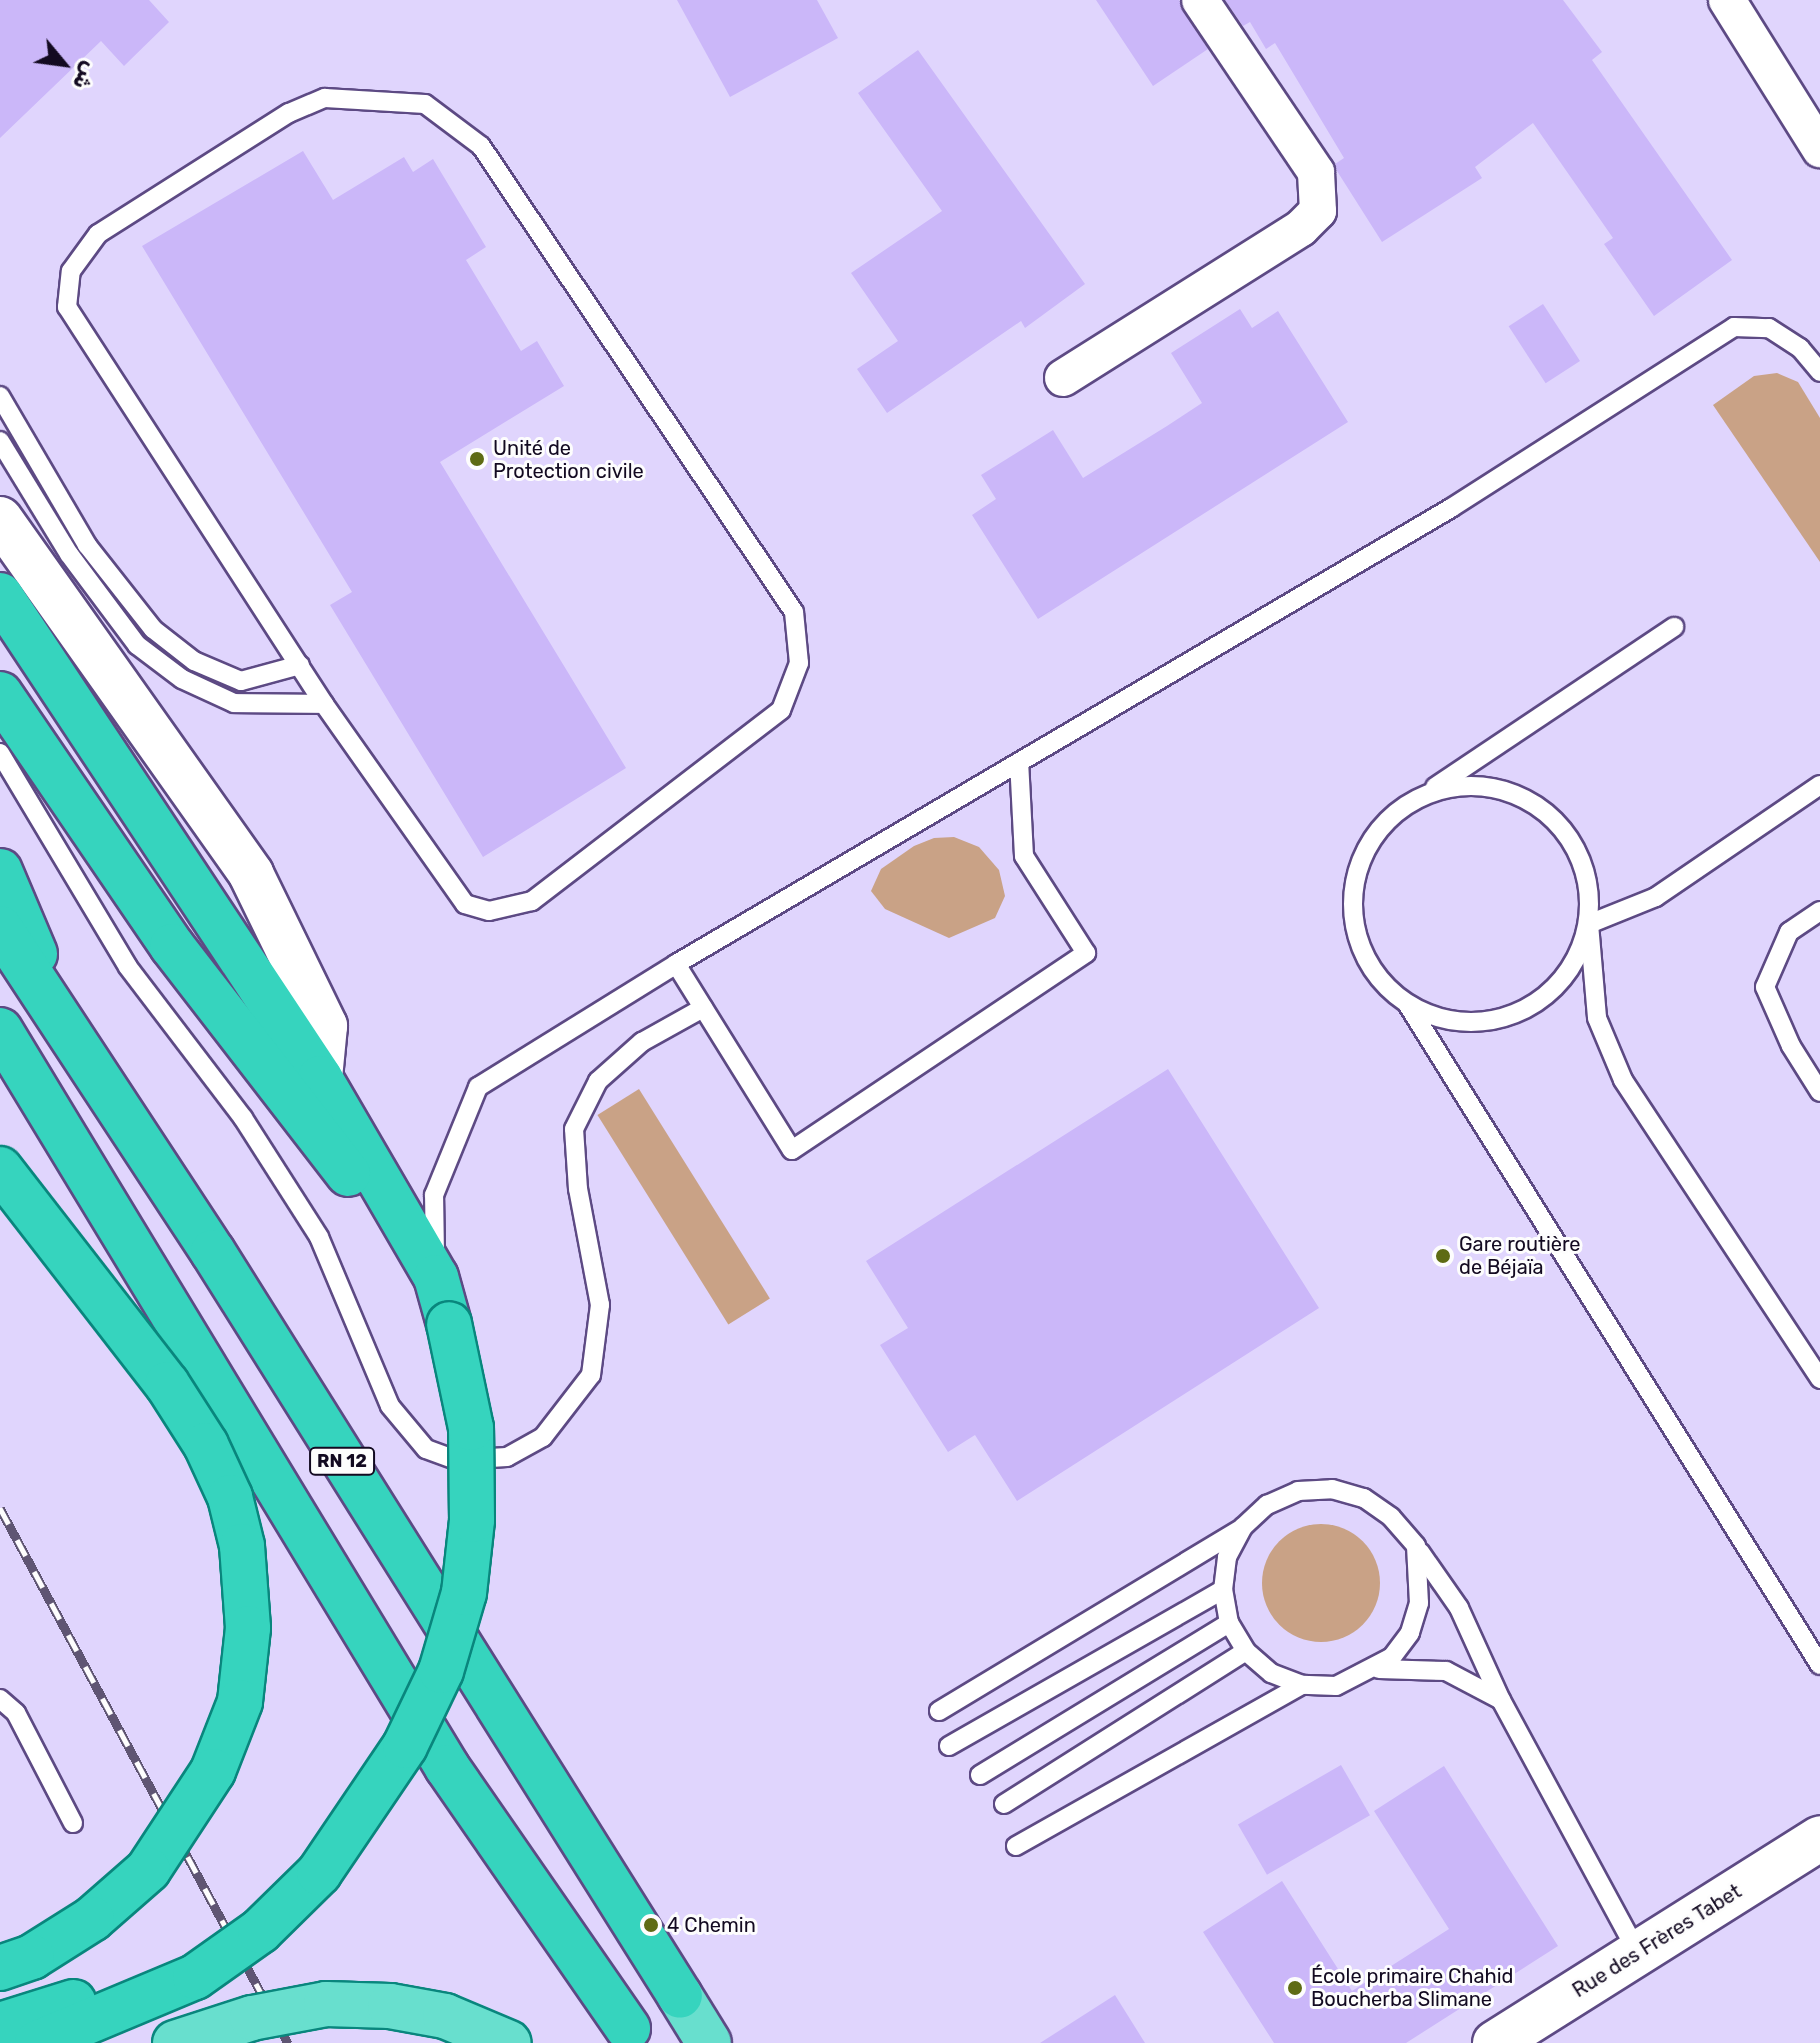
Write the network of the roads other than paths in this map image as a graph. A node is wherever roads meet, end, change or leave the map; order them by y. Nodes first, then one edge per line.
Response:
1 (1200, 0) edge
2 (1727, 0) edge
3 (1820, 149) edge
4 (1820, 372) edge
5 (1063, 378) dead end
6 (0, 396) edge
7 (0, 441) edge
8 (0, 519) edge
9 (0, 595) edge
10 (1674, 627) dead end
11 (300, 665) junction
12 (0, 694) edge
13 (324, 704) junction
14 (0, 753) edge
15 (1019, 762) junction
16 (1820, 785) edge
17 (1419, 797) junction
18 (0, 871) edge
19 (1820, 911) edge
20 (1589, 924) junction
21 (0, 928) edge
22 (676, 964) junction
23 (1408, 1005) junction
24 (703, 1008) junction
25 (64, 1022) junction
26 (0, 1030) edge
27 (0, 1048) edge
28 (320, 1078) junction
29 (32, 1086) junction
30 (1820, 1092) edge
31 (0, 1169) edge
32 (436, 1277) junction
33 (1820, 1379) edge
34 (1243, 1527) junction
35 (1416, 1546) junction
36 (1223, 1590) junction
37 (1229, 1623) junction
38 (1246, 1651) junction
39 (1820, 1665) edge
40 (1369, 1671) junction
41 (1302, 1685) junction
42 (0, 1699) edge
43 (1501, 1700) junction
44 (939, 1711) dead end
45 (949, 1746) dead end
46 (980, 1775) dead end
47 (1004, 1804) dead end
48 (73, 1823) dead end
49 (1820, 1838) edge
50 (1016, 1846) dead end
51 (1638, 1953) junction
52 (0, 1968) edge
53 (680, 1996) joint
54 (0, 2025) edge
55 (633, 2035) edge
56 (37, 2043) edge
57 (175, 2043) edge
58 (509, 2043) edge
59 (709, 2043) edge
60 (1495, 2043) edge

1 - 5 street
2 - 3 street
4 - 15 lane
6 - 11 lane
7 - 13 lane
8 - 28 street
9 - 28 highway
10 - 17 lane
11 - 13 lane
11 - 13 lane
12 - 54 highway, bridge
14 - 24 lane
15 - 22 lane
15 - 24 lane
16 - 20 lane
17 - 20 lane
17 - 23 lane
18 - 25 highway, RN 12
19 - 30 lane
20 - 23 lane
20 - 33 lane
21 - 25 highway, RN 12
22 - 24 lane
22 - 32 lane
23 - 39 lane
25 - 53 highway, RN 12
26 - 29 highway
27 - 29 highway
28 - 32 highway
29 - 55 highway
31 - 52 highway, bridge
32 - 56 highway, bridge
34 - 35 lane
34 - 36 lane
34 - 44 lane
35 - 40 lane
35 - 43 lane
36 - 37 lane
36 - 45 lane
37 - 38 lane
37 - 46 lane
38 - 41 lane
38 - 47 lane
40 - 41 lane
40 - 43 lane
41 - 50 lane
42 - 48 lane
43 - 51 lane
49 - 51 street, Rue des Frères Tabet
51 - 60 street, Rue des Frères Tabet
53 - 59 main road, RN 12
57 - 58 main road, bridge

